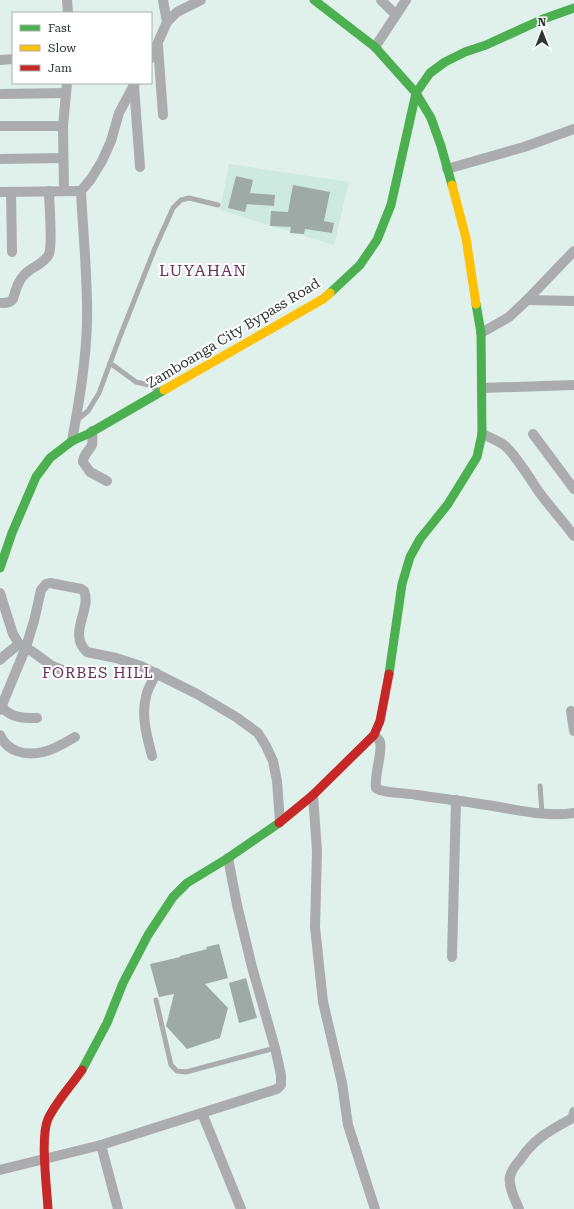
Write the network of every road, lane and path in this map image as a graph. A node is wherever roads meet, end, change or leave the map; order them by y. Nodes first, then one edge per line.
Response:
1 (67, 0) edge
2 (163, 0) edge
3 (201, 0) edge
4 (314, 0) edge
5 (381, 0) edge
6 (406, 0) edge
7 (574, 8) edge
8 (68, 12) edge
9 (396, 16) junction
10 (167, 22) junction
11 (158, 44) junction
12 (375, 47) junction
13 (152, 56) edge
14 (12, 59) edge
15 (0, 60) edge
16 (135, 84) edge
17 (66, 88) edge
18 (416, 93) junction
19 (0, 94) edge
20 (163, 115) dead end
21 (0, 126) edge
22 (63, 126) junction
23 (574, 128) edge
24 (63, 158) junction
25 (0, 159) edge
26 (140, 167) dead end
27 (447, 169) junction
28 (49, 191) junction
29 (64, 191) junction
30 (81, 191) junction
31 (0, 192) edge
32 (11, 192) junction
33 (218, 205) dead end
34 (12, 252) dead end
35 (573, 253) edge
36 (527, 300) junction
37 (574, 301) edge
38 (0, 303) edge
39 (481, 333) junction
40 (110, 363) junction
41 (574, 386) edge
42 (482, 388) junction
43 (160, 392) junction
44 (75, 422) junction
45 (92, 432) junction
46 (482, 434) junction
47 (533, 434) dead end
48 (72, 441) junction
49 (107, 481) dead end
50 (574, 489) edge
51 (574, 536) edge
52 (0, 566) edge
53 (0, 593) edge
54 (22, 646) junction
55 (0, 660) edge
56 (65, 671) dead end
57 (156, 673) junction
58 (1, 709) edge
59 (572, 711) dead end
60 (37, 718) dead end
61 (574, 731) edge
62 (0, 734) edge
63 (374, 735) junction
64 (75, 738) dead end
65 (152, 756) dead end
66 (540, 786) dead end
67 (313, 795) junction
68 (456, 800) junction
69 (542, 813) junction
70 (574, 813) edge
71 (280, 822) junction
72 (228, 858) junction
73 (452, 957) dead end
74 (156, 1000) dead end
75 (275, 1048) junction
76 (574, 1112) edge
77 (202, 1113) junction
78 (101, 1145) junction
79 (45, 1159) junction
80 (0, 1170) edge
81 (48, 1209) edge
82 (118, 1209) edge
83 (241, 1209) edge
84 (375, 1209) edge
85 (519, 1209) edge

1 - 8 street
2 - 10 street
3 - 10 street
4 - 12 street
5 - 9 street
6 - 9 street
7 - 18 street, Zamboanga City Bypass Road
9 - 12 street
10 - 11 street
11 - 13 street
11 - 20 street
12 - 18 street
14 - 15 street
16 - 26 street
16 - 30 street
17 - 19 street
17 - 22 street
18 - 27 street
18 - 43 street, Zamboanga City Bypass Road
21 - 22 street
22 - 24 street
23 - 27 street
24 - 25 street
24 - 29 street
27 - 39 street
28 - 29 street
28 - 32 street
28 - 38 street
29 - 30 street
30 - 44 street
31 - 32 street
32 - 34 street
33 - 40 lane
35 - 36 street
36 - 37 street
36 - 39 street
39 - 42 street
40 - 43 lane
40 - 44 lane
41 - 42 street
42 - 46 street
43 - 45 street, Zamboanga City Bypass Road
44 - 48 street
45 - 48 street, Zamboanga City Bypass Road
45 - 49 street
46 - 51 street
46 - 63 street
47 - 50 street
48 - 52 street, Zamboanga City Bypass Road
53 - 54 street
54 - 55 street
54 - 56 street
54 - 57 street
54 - 58 street
57 - 65 street
57 - 71 street
58 - 60 street
59 - 61 street
62 - 64 street
63 - 67 street
63 - 68 street
66 - 69 lane
67 - 71 street
67 - 84 street
68 - 69 street
68 - 73 street
69 - 70 street
71 - 72 street
72 - 75 street
72 - 79 street
74 - 75 lane
75 - 77 street
76 - 85 street
77 - 78 street
77 - 83 street
78 - 79 street
78 - 82 street
79 - 80 street
79 - 81 street

